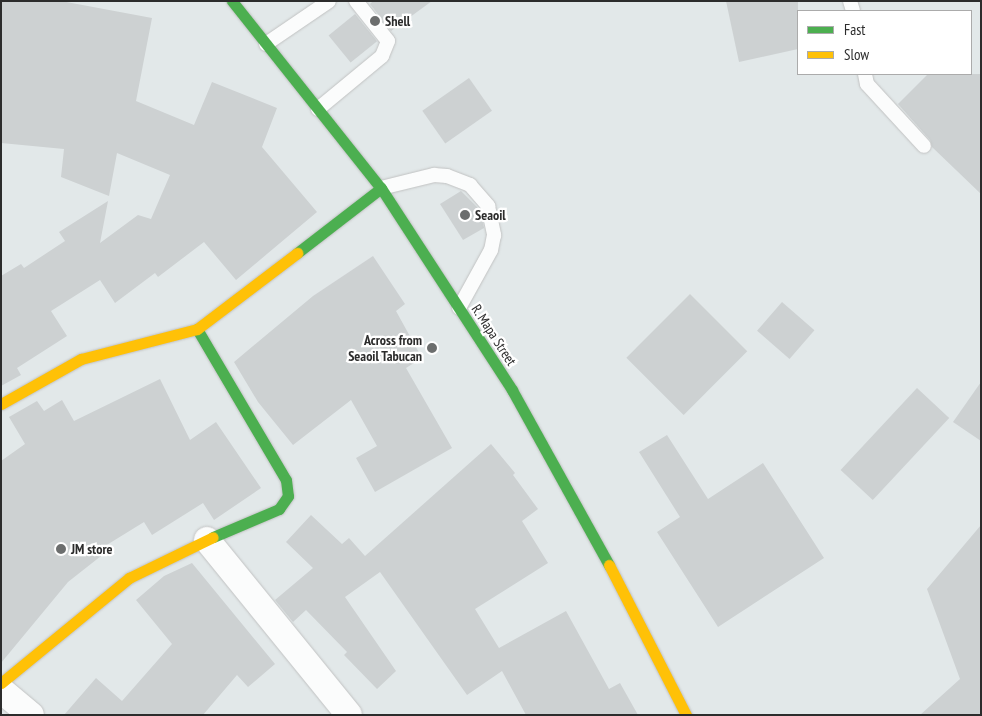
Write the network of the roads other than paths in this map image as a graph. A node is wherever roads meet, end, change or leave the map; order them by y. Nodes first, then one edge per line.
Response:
1 (232, 1) edge
2 (329, 1) edge
3 (356, 1) edge
4 (266, 44) junction
5 (865, 75) edge
6 (318, 109) junction
7 (924, 146) dead end
8 (381, 188) junction
9 (459, 308) junction
10 (197, 329) junction
11 (1, 404) edge
12 (207, 540) junction
13 (1, 683) edge
14 (1, 690) edge
15 (31, 715) edge
16 (349, 715) edge
17 (686, 715) edge

1 - 4 street, R. Mapa Street
2 - 4 lane
3 - 6 lane
4 - 6 street, R. Mapa Street
5 - 7 lane
6 - 8 street, R. Mapa Street
8 - 9 street, R. Mapa Street
8 - 9 lane
8 - 10 street
9 - 17 street, R. Mapa Street
10 - 11 street
10 - 12 street
12 - 13 street
12 - 16 street
14 - 15 street

